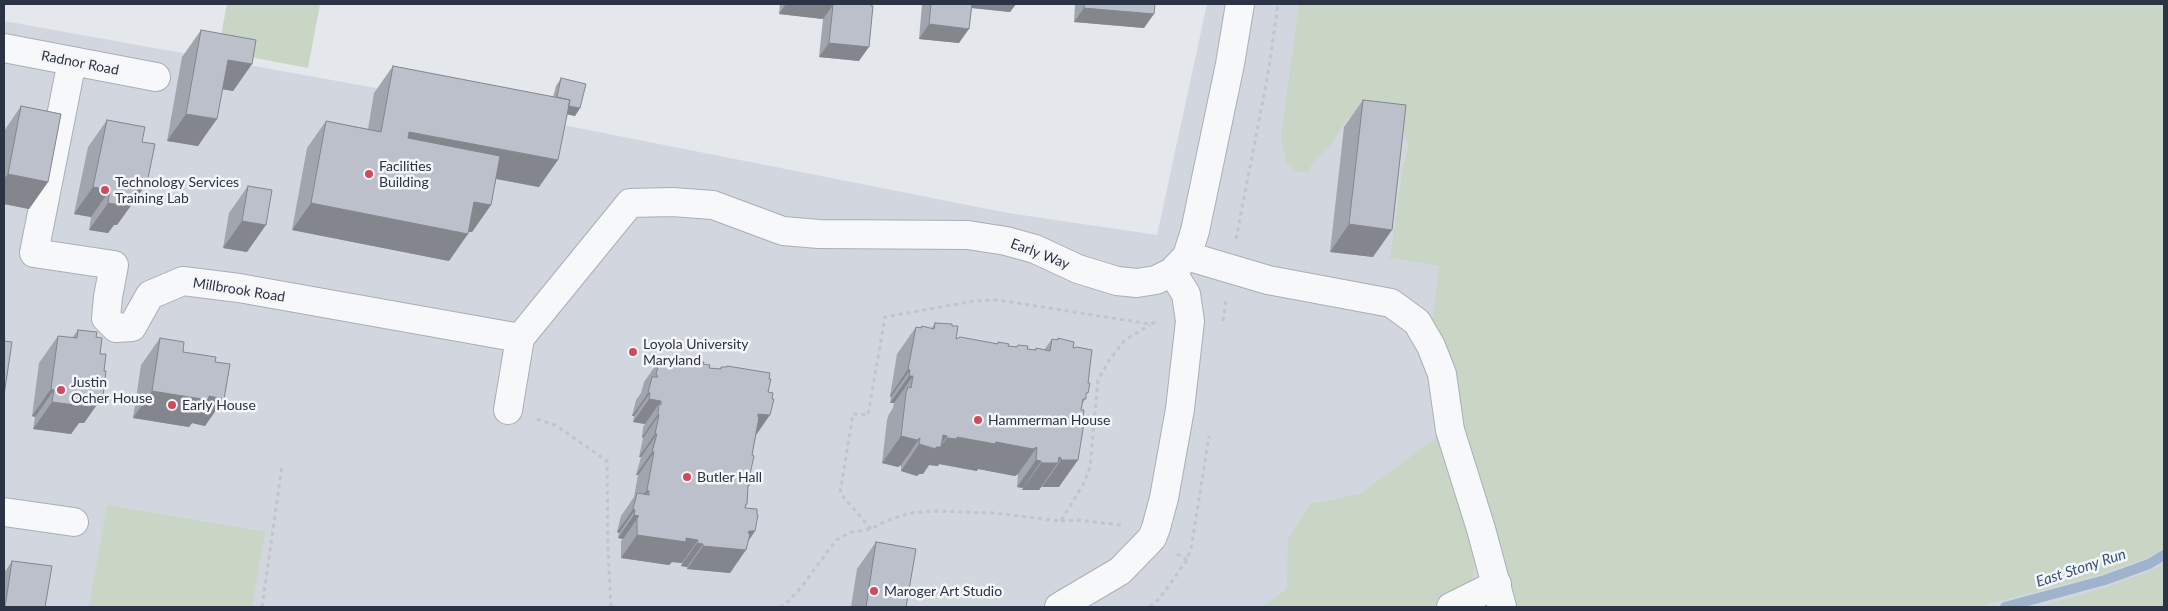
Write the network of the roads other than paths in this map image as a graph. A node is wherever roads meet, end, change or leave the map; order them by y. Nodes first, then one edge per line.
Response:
1 (1240, 4) edge
2 (4, 48) edge
3 (72, 61) junction
4 (156, 77) dead end
5 (1179, 264) junction
6 (520, 338) junction
7 (508, 410) road end
8 (4, 512) edge
9 (74, 522) dead end
10 (1499, 596) edge
11 (1058, 607) edge
12 (1451, 607) edge

1 - 5 street
2 - 3 street, Radnor Road
3 - 4 street, Radnor Road
3 - 6 street, Millbrook Road
5 - 6 street, Early Way
5 - 10 street
5 - 11 street
6 - 7 street
8 - 9 street
10 - 12 street

